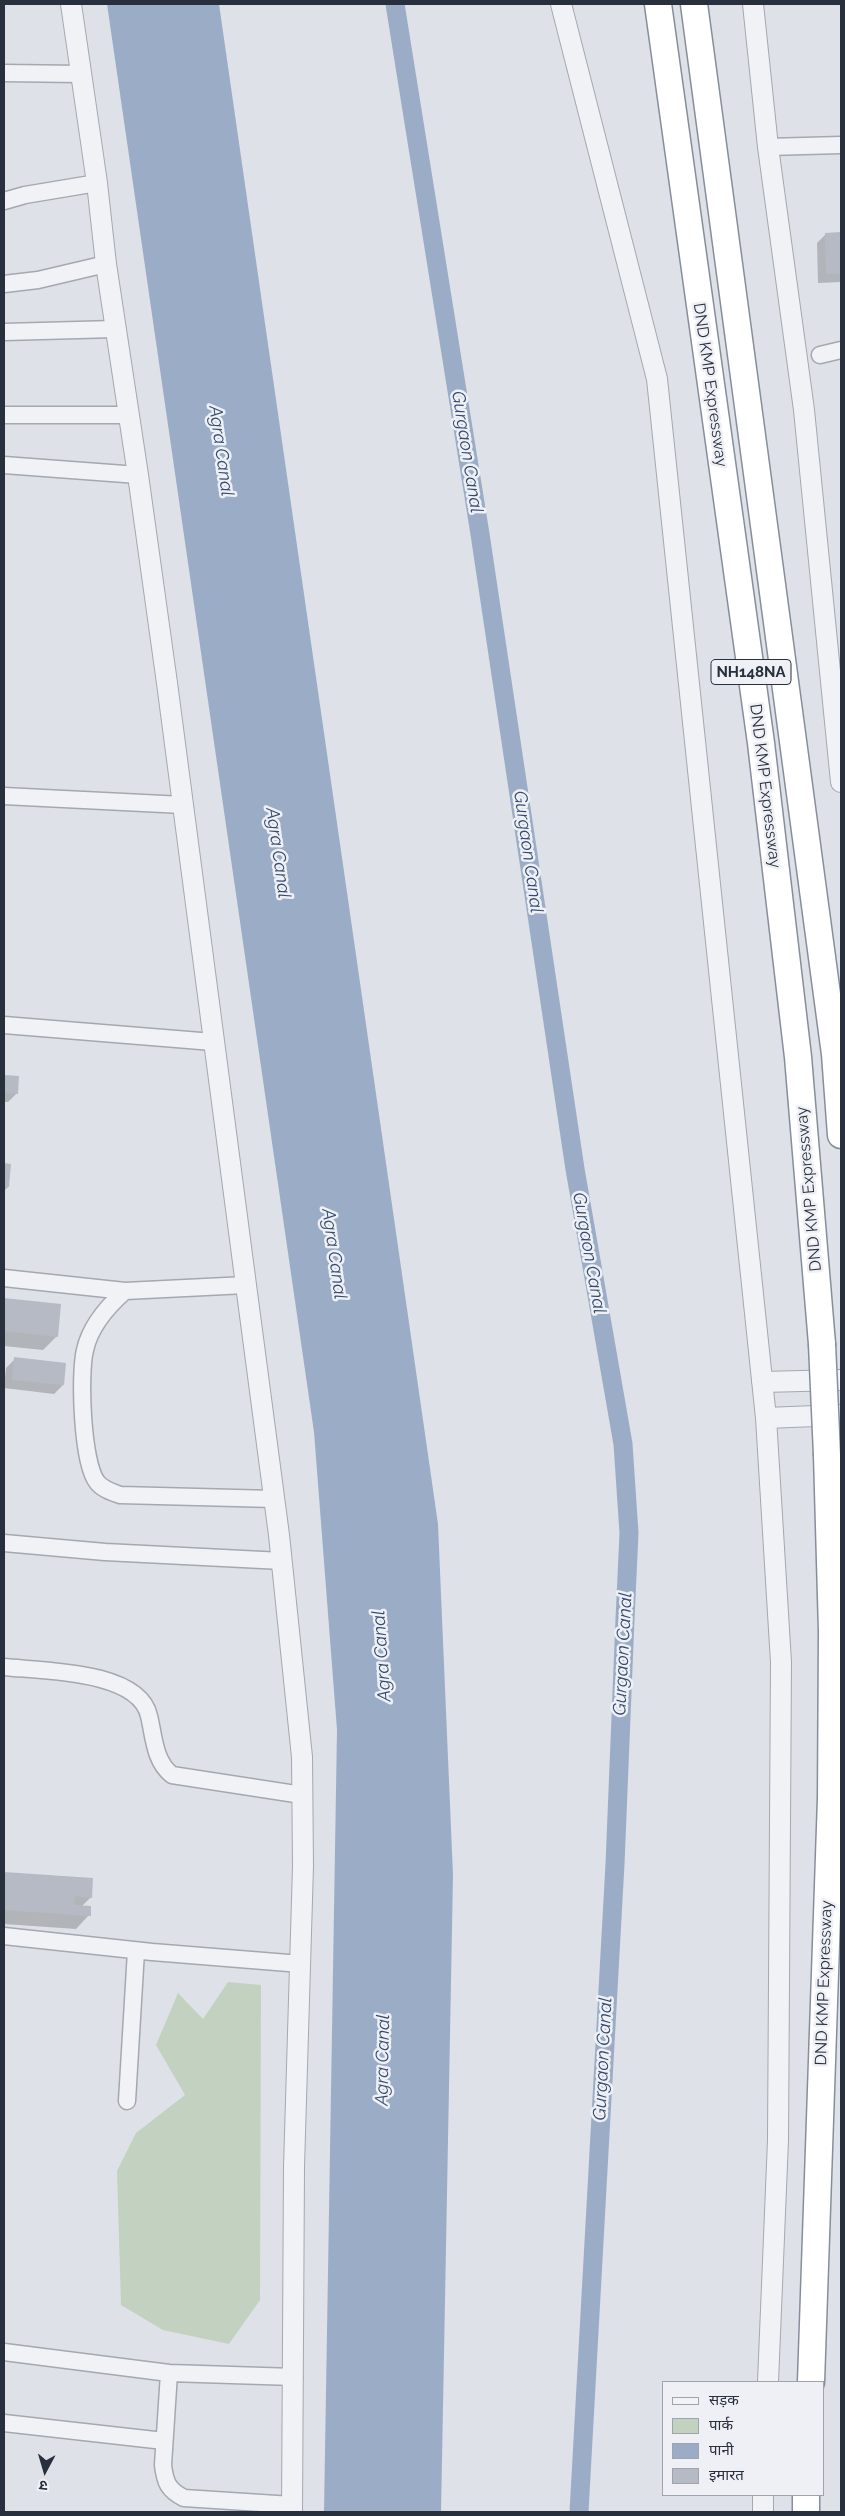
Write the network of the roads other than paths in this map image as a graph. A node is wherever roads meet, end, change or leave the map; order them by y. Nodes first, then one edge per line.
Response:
1 (71, 4) edge
2 (561, 4) edge
3 (658, 4) edge
4 (694, 4) edge
5 (753, 4) edge
6 (4, 73) edge
7 (80, 74) junction
8 (841, 146) edge
9 (768, 147) junction
10 (97, 183) junction
11 (4, 201) edge
12 (106, 264) junction
13 (4, 284) edge
14 (115, 330) junction
15 (4, 332) edge
16 (841, 350) edge
17 (820, 355) dead end
18 (4, 415) edge
19 (128, 415) junction
20 (4, 465) edge
21 (138, 475) junction
22 (841, 782) edge
23 (4, 796) edge
24 (183, 805) junction
25 (4, 1025) edge
26 (214, 1042) junction
27 (841, 1135) edge
28 (4, 1278) edge
29 (246, 1285) junction
30 (125, 1291) junction
31 (841, 1380) edge
32 (762, 1382) junction
33 (841, 1415) edge
34 (766, 1418) junction
35 (274, 1499) junction
36 (4, 1544) edge
37 (282, 1561) junction
38 (4, 1667) edge
39 (302, 1795) junction
40 (4, 1936) edge
41 (136, 1950) junction
42 (301, 1964) junction
43 (127, 2101) dead end
44 (4, 2352) edge
45 (169, 2373) junction
46 (294, 2377) junction
47 (768, 2381) edge
48 (811, 2381) edge
49 (4, 2423) edge
50 (164, 2441) junction
51 (764, 2496) edge
52 (806, 2496) edge
53 (292, 2509) edge
54 (763, 2512) edge
55 (806, 2512) edge

1 - 7 street
2 - 32 street
3 - 48 highway, DND KMP Expressway / NH148NA, bridge
4 - 27 highway, DND KMP Expressway / NH148NA
5 - 9 street
6 - 7 street
7 - 10 street
8 - 9 street
9 - 22 street
10 - 11 street
10 - 12 street
12 - 13 street
12 - 14 street
14 - 15 street
14 - 19 street
16 - 17 street
18 - 19 street
19 - 21 street
20 - 21 street
21 - 24 street
23 - 24 street
24 - 26 street
25 - 26 street
26 - 29 street
28 - 30 street
29 - 30 street
29 - 35 street
30 - 35 street
31 - 32 street
32 - 34 street
33 - 34 street
34 - 47 street
35 - 37 street
36 - 37 street
37 - 39 street
38 - 39 street
39 - 42 street
40 - 41 street
41 - 42 street
41 - 43 street
42 - 46 street
44 - 45 street
45 - 46 street
45 - 50 street
46 - 53 street
49 - 50 street
50 - 53 street
51 - 54 street
52 - 55 highway

